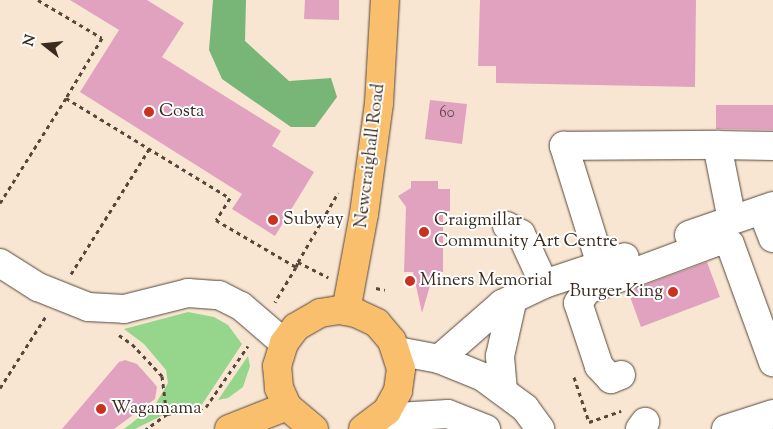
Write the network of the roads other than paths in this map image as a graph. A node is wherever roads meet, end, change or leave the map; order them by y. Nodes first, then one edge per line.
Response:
1 (385, 0) edge
2 (717, 145) junction
3 (773, 146) edge
4 (768, 208) edge
5 (732, 220) junction
6 (506, 226) dead end
7 (773, 238) edge
8 (0, 263) edge
9 (601, 265) junction
10 (544, 284) junction
11 (513, 298) junction
12 (346, 311) junction
13 (284, 342) junction
14 (397, 351) junction
15 (439, 359) junction
16 (773, 362) edge
17 (621, 376) dead end
18 (503, 391) junction
19 (287, 406) junction
20 (773, 414) edge
21 (372, 424) edge
22 (229, 429) edge
23 (314, 429) edge
24 (486, 429) edge
25 (540, 429) edge
26 (726, 429) edge

1 - 12 main road, Newcraighall Road
2 - 3 street
2 - 5 street
2 - 9 street
4 - 5 street
4 - 7 street
5 - 9 street
6 - 10 street
8 - 13 street
9 - 10 street
10 - 11 street
11 - 15 street
11 - 18 street
12 - 13 main road
12 - 14 main road
13 - 19 main road
14 - 15 street
14 - 21 main road
15 - 18 street
16 - 17 street
18 - 25 street
19 - 22 main road
19 - 23 main road
20 - 26 street
21 - 24 street

